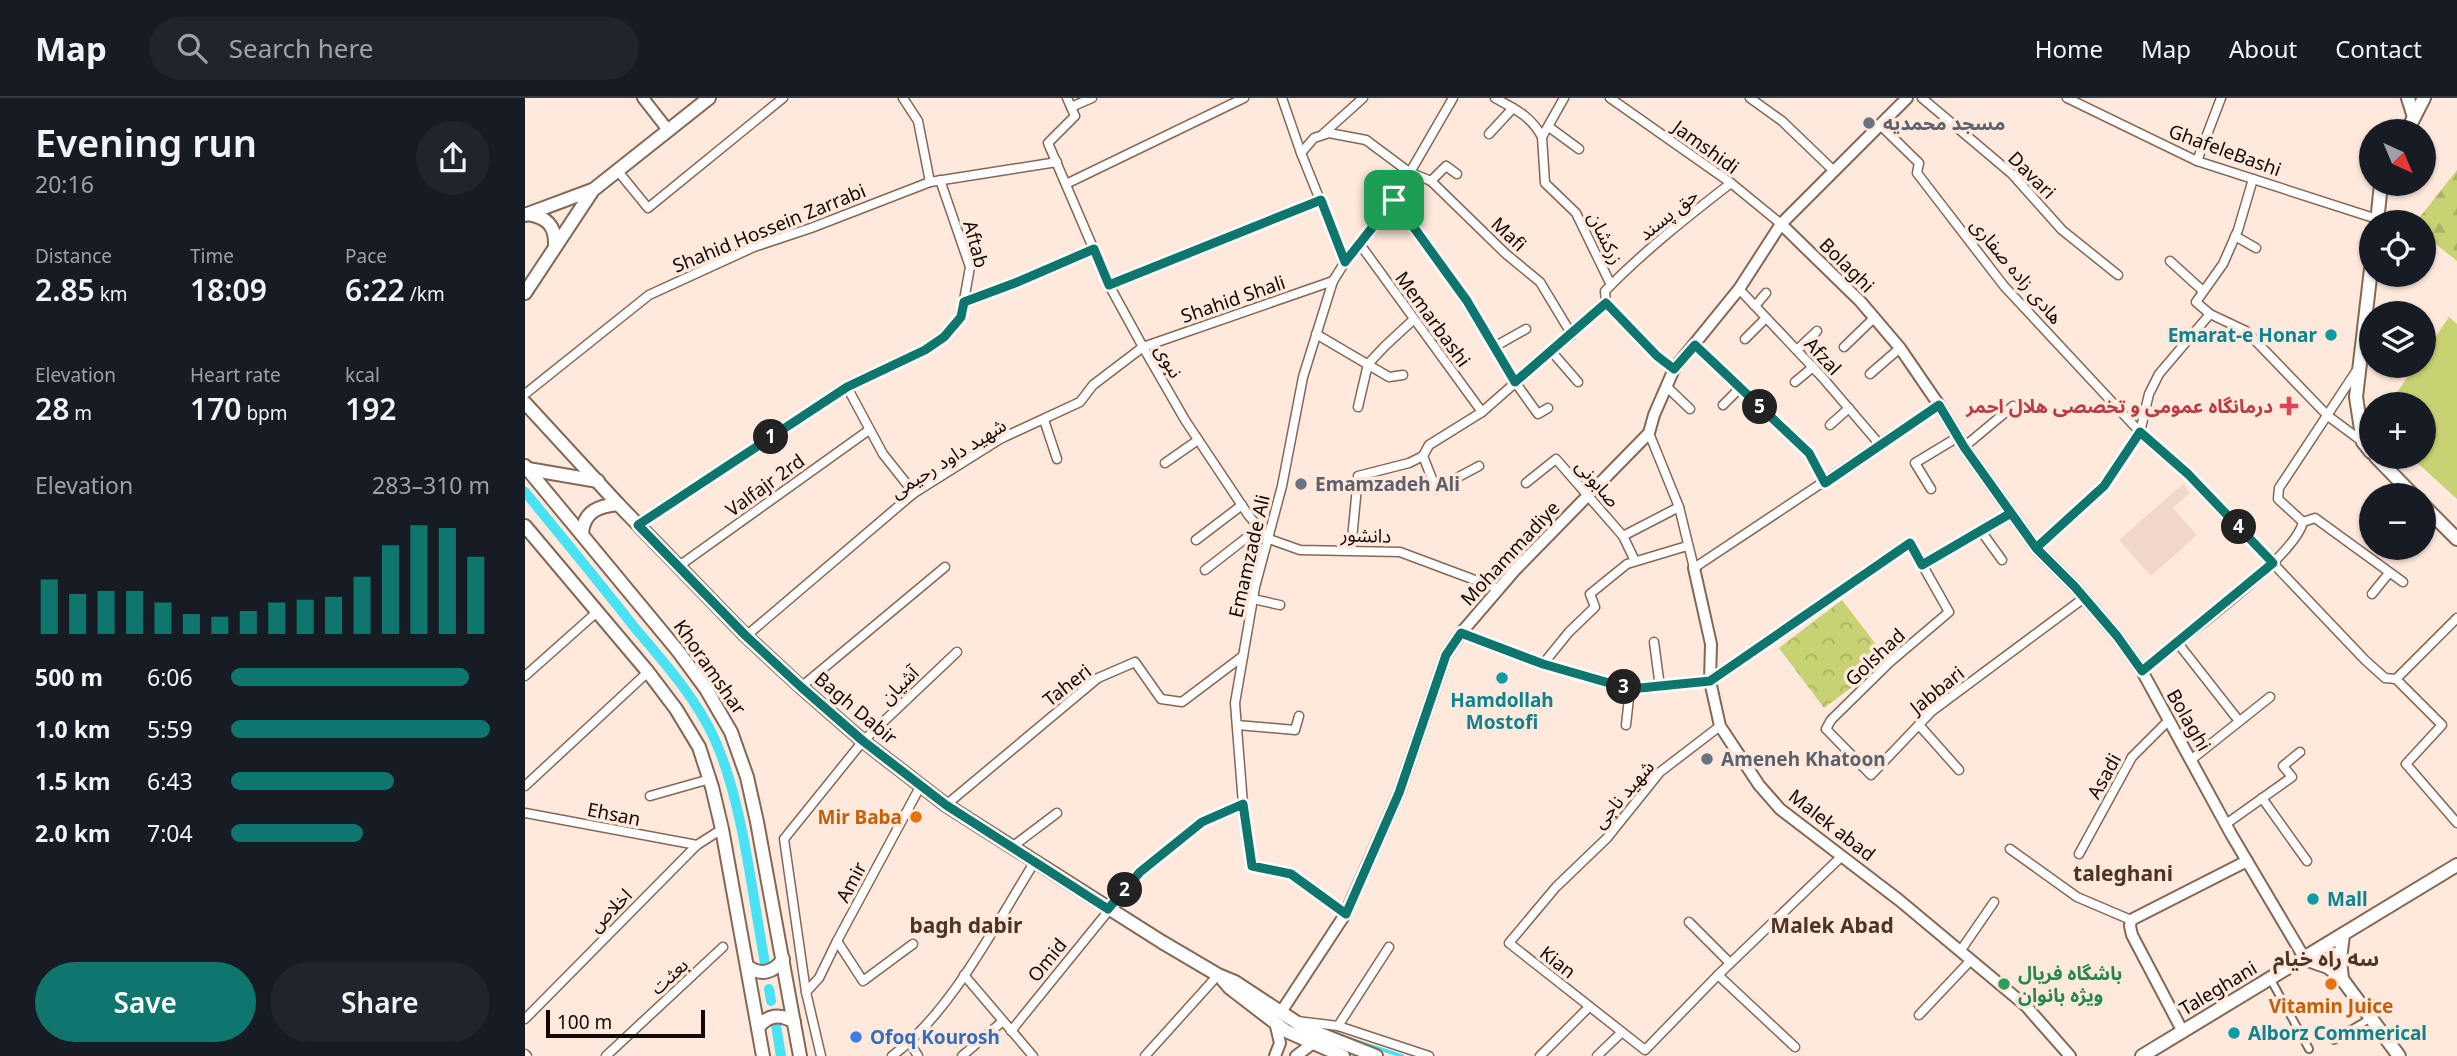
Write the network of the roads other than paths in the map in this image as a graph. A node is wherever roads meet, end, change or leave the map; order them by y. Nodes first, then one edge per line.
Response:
1 (643, 98) edge
2 (709, 98) edge
3 (783, 98) edge
4 (904, 98) edge
5 (1066, 98) edge
6 (1093, 98) edge
7 (1244, 98) edge
8 (1282, 98) edge
9 (1363, 98) edge
10 (1453, 98) edge
11 (1495, 98) edge
12 (1564, 98) edge
13 (1610, 98) edge
14 (1751, 98) edge
15 (1907, 98) edge
16 (1922, 98) edge
17 (2221, 98) edge
18 (2408, 98) edge
19 (2424, 98) edge
20 (2071, 99) edge
21 (1071, 107) junction
22 (1513, 108) junction
23 (2414, 117) joint
24 (1881, 125) junction
25 (1549, 127) junction
26 (668, 130) junction
27 (1489, 134) dead end
28 (1321, 136) junction
29 (1542, 137) junction
30 (1579, 149) dead end
31 (1301, 153) junction
32 (2197, 161) junction
33 (1057, 162) junction
34 (617, 170) junction
35 (1835, 171) junction
36 (1409, 172) junction
37 (1457, 174) dead end
38 (2253, 179) junction
39 (940, 180) junction
40 (1431, 181) junction
41 (930, 182) junction
42 (1731, 183) junction
43 (1066, 184) junction
44 (593, 190) junction
45 (1321, 200) junction
46 (1394, 200) junction
47 (526, 214) edge
48 (2359, 214) edge
49 (1781, 224) junction
50 (2235, 236) junction
51 (1359, 243) junction
52 (555, 246) junction
53 (2256, 248) dead end
54 (1094, 249) junction
55 (2170, 261) dead end
56 (1345, 262) junction
57 (2118, 275) dead end
58 (1333, 281) junction
59 (1109, 285) junction
60 (1611, 285) junction
61 (1739, 289) junction
62 (2203, 291) junction
63 (525, 293) edge
64 (1766, 293) dead end
65 (964, 302) junction
66 (1606, 303) junction
67 (1755, 306) junction
68 (2210, 314) junction
69 (1875, 317) junction
70 (1766, 318) junction
71 (1413, 320) junction
72 (1526, 329) dead end
73 (1817, 331) dead end
74 (1316, 334) junction
75 (1572, 335) junction
76 (1745, 339) dead end
77 (1695, 345) junction
78 (1494, 346) junction
79 (1143, 347) junction
80 (1845, 347) dead end
81 (1900, 348) junction
82 (1797, 350) junction
83 (1552, 352) junction
84 (1368, 365) junction
85 (1813, 367) junction
86 (2359, 368) edge
87 (1674, 369) junction
88 (1870, 374) dead end
89 (2359, 374) edge
90 (1403, 375) dead end
91 (1515, 382) junction
92 (1577, 382) dead end
93 (1795, 382) dead end
94 (1666, 386) junction
95 (847, 387) junction
96 (1740, 388) junction
97 (525, 394) edge
98 (525, 403) edge
99 (1723, 405) dead end
100 (1939, 405) junction
101 (2013, 406) dead end
102 (1358, 407) dead end
103 (1548, 408) dead end
104 (1849, 408) junction
105 (1690, 409) dead end
106 (2359, 411) edge
107 (1482, 412) junction
108 (2328, 416) junction
109 (1044, 420) junction
110 (1830, 425) dead end
111 (869, 430) junction
112 (2140, 432) junction
113 (1649, 433) junction
114 (1958, 437) junction
115 (1198, 440) junction
116 (2359, 441) edge
117 (1881, 446) junction
118 (1964, 447) junction
119 (1423, 456) junction
120 (1057, 459) dead end
121 (1165, 463) dead end
122 (1479, 466) dead end
123 (527, 467) edge
124 (2388, 469) edge
125 (598, 481) junction
126 (1526, 483) dead end
127 (1825, 483) junction
128 (2401, 483) edge
129 (1931, 489) dead end
130 (914, 494) junction
131 (1589, 495) junction
132 (618, 505) junction
133 (1242, 505) junction
134 (1679, 507) junction
135 (2011, 513) junction
136 (2436, 518) edge
137 (2303, 522) junction
138 (638, 525) junction
139 (525, 526) edge
140 (1259, 528) junction
141 (1981, 531) junction
142 (582, 533) junction
143 (1623, 536) junction
144 (2457, 539) edge
145 (1196, 540) dead end
146 (1269, 540) junction
147 (1687, 546) junction
148 (2036, 548) junction
149 (1351, 550) junction
150 (2002, 560) dead end
151 (1635, 561) junction
152 (2273, 563) junction
153 (1922, 565) junction
154 (679, 566) junction
155 (946, 567) dead end
156 (1694, 568) junction
157 (1205, 570) dead end
158 (2389, 573) junction
159 (2403, 582) dead end
160 (1499, 589) junction
161 (2372, 594) dead end
162 (2084, 598) junction
163 (1253, 599) junction
164 (1280, 606) dead end
165 (597, 612) junction
166 (2457, 618) edge
167 (1461, 633) junction
168 (746, 636) junction
169 (1654, 642) dead end
170 (2177, 642) junction
171 (957, 652) dead end
172 (1243, 656) junction
173 (1543, 664) junction
174 (2142, 671) junction
175 (648, 672) junction
176 (525, 676) edge
177 (2396, 679) junction
178 (1710, 681) junction
179 (801, 687) junction
180 (1660, 687) junction
181 (1630, 689) junction
182 (2270, 697) dead end
183 (1299, 716) dead end
184 (2168, 721) junction
185 (2239, 722) junction
186 (1237, 725) junction
187 (1626, 725) dead end
188 (1919, 725) junction
189 (1720, 726) junction
190 (1826, 729) joint
191 (863, 741) junction
192 (2300, 752) dead end
193 (2192, 759) junction
194 (1959, 769) dead end
195 (710, 779) junction
196 (921, 785) junction
197 (525, 786) edge
198 (650, 796) dead end
199 (2262, 798) junction
200 (1243, 804) junction
201 (946, 805) junction
202 (525, 813) edge
203 (1056, 813) dead end
204 (2226, 824) junction
205 (2457, 824) edge
206 (722, 829) junction
207 (697, 845) junction
208 (1012, 847) junction
209 (2010, 849) dead end
210 (2079, 854) dead end
211 (1842, 856) junction
212 (2248, 861) junction
213 (2307, 861) dead end
214 (1034, 863) junction
215 (2457, 865) edge
216 (1556, 887) joint
217 (1994, 902) dead end
218 (1108, 909) junction
219 (1346, 914) junction
220 (2131, 920) junction
221 (1689, 922) dead end
222 (2343, 935) junction
223 (837, 941) junction
224 (913, 944) dead end
225 (723, 947) dead end
226 (1389, 947) dead end
227 (1961, 950) junction
228 (783, 959) junction
229 (2305, 959) junction
230 (1971, 960) junction
231 (1730, 963) junction
232 (747, 966) junction
233 (964, 975) junction
234 (1218, 975) junction
235 (1718, 975) junction
236 (2342, 979) junction
237 (2271, 980) junction
238 (806, 992) junction
239 (1590, 1007) junction
240 (1919, 1015) dead end
241 (1278, 1017) junction
242 (2371, 1018) junction
243 (525, 1019) edge
244 (1003, 1021) junction
245 (1294, 1021) junction
246 (793, 1022) junction
247 (1338, 1026) junction
248 (758, 1028) junction
249 (1011, 1031) junction
250 (1622, 1032) junction
251 (2183, 1032) junction
252 (2334, 1040) dead end
253 (910, 1043) junction
254 (1312, 1044) junction
255 (1795, 1047) dead end
256 (2309, 1049) dead end
257 (606, 1056) edge
258 (763, 1056) edge
259 (800, 1056) edge
260 (821, 1056) edge
261 (892, 1056) edge
262 (918, 1056) edge
263 (962, 1056) edge
264 (1033, 1056) edge
265 (1145, 1056) edge
266 (1275, 1056) edge
267 (1296, 1056) edge
268 (1343, 1056) edge
269 (1376, 1056) edge
270 (1429, 1056) edge
271 (1540, 1056) edge
272 (1597, 1056) edge
273 (2070, 1056) edge
274 (2142, 1056) edge
275 (2399, 1056) edge

1 - 26 street
2 - 26 main road
3 - 34 street
4 - 41 street
5 - 21 street
6 - 21 street
7 - 43 street
8 - 31 street
9 - 28 street
10 - 36 street, Emamzade Ali
11 - 22 street
12 - 25 street
13 - 42 street, Jamshidi
14 - 35 street
15 - 24 street, Mohammadiye
16 - 57 street, Davari
17 - 32 street
18 - 23 main road
19 - 23 main road
20 - 32 street, GhafeleBashi
21 - 33 street
22 - 27 street
22 - 29 street
24 - 35 street, Mohammadiye
24 - 112 street, هادی زاده صفاری
25 - 29 street
25 - 30 street
26 - 34 main road
28 - 31 street
28 - 36 street, Mafi
29 - 60 street, زرکشان
31 - 45 street
32 - 38 street, GhafeleBashi
33 - 39 street, Shahid Hossein Zarrabi
33 - 43 street, نبوی
34 - 44 main road
35 - 49 street, Mohammadiye
36 - 40 street, Mafi
36 - 46 street, Emamzade Ali
37 - 40 street
38 - 48 street, GhafeleBashi
38 - 50 street
39 - 41 street, Shahid Hossein Zarrabi
39 - 65 street, Aftab
40 - 75 street, Mafi
41 - 97 street, Shahid Hossein Zarrabi
42 - 49 street, Jamshidi
42 - 60 street, حق پسند
43 - 54 street, نبوی
44 - 47 main road
44 - 52 main road
45 - 56 street
45 - 59 street
46 - 51 street, Emamzade Ali
46 - 78 street
47 - 52 main road
49 - 61 street, Mohammadiye
49 - 69 street, Bolaghi
50 - 53 street
50 - 62 street
51 - 56 street, Emamzade Ali
51 - 71 street, Memarbashi
52 - 63 main road
54 - 59 street, نبوی
54 - 65 street
55 - 62 street
56 - 58 street, Emamzade Ali
58 - 74 street, Emamzade Ali
58 - 79 street, Shahid Shali
59 - 79 street, نبوی
60 - 66 street
61 - 67 street, Afzal
61 - 77 street, Mohammadiye
62 - 68 street
64 - 67 street
65 - 95 street, Aftab
66 - 75 street
66 - 87 street
67 - 70 street, Afzal
68 - 108 street
68 - 112 street
69 - 80 street
69 - 81 street, Bolaghi
70 - 76 street
70 - 82 street, Afzal
71 - 84 street
71 - 107 street, Memarbashi
72 - 78 street
73 - 82 street
74 - 84 street
74 - 146 street, Emamzade Ali
75 - 83 street
77 - 87 street, Mohammadiye
77 - 96 street
78 - 91 street
79 - 109 street, شهید داود رحیمی
79 - 115 street, نبوی
81 - 88 street
81 - 100 street, Bolaghi
82 - 85 street, Afzal
83 - 91 street
83 - 92 street
84 - 90 street
84 - 102 street
85 - 93 street
85 - 104 street, Afzal
86 - 108 street
87 - 94 street, Mohammadiye
89 - 106 main road
91 - 103 street
91 - 107 street
94 - 105 street
94 - 113 street, Mohammadiye
95 - 111 street
95 - 138 street
96 - 99 street
96 - 127 street
98 - 125 main road, Bagh Dabir
100 - 114 street, Bolaghi
100 - 117 street
101 - 118 street
104 - 110 street
104 - 117 street, Afzal
107 - 119 street
108 - 116 street
108 - 137 street
109 - 120 street
109 - 130 street, شهید داود رحیمی
111 - 130 street
111 - 154 street, Valfajr 2rd
112 - 148 street
112 - 152 street
113 - 131 street, Mohammadiye
113 - 134 street, Malek abad
114 - 118 street, Bolaghi
114 - 129 street
115 - 121 street
115 - 133 street, نبوی
117 - 127 street
118 - 135 street, Bolaghi
119 - 122 street
119 - 149 street
123 - 125 main road
123 - 142 main road, Khoramshar
124 - 128 main road
125 - 132 main road, Bagh Dabir
126 - 131 street, صابونی
127 - 156 street
130 - 168 street, شهید داود رحیمی
131 - 143 street, صابونی
131 - 160 street, Mohammadiye
132 - 138 main road, Bagh Dabir
132 - 142 main road
133 - 140 street, نبوی
133 - 145 street
134 - 143 street
134 - 147 street, Malek abad
135 - 141 street
135 - 148 street, Bolaghi
136 - 144 main road
137 - 152 street
137 - 158 street
138 - 154 main road, Bagh Dabir
139 - 165 main road
140 - 146 street, نبوی
140 - 157 street
141 - 150 street
141 - 153 street
142 - 228 main road, Khoramshar
143 - 151 street, صابونی
146 - 149 street, دانشور
146 - 163 street, Emamzade Ali
147 - 151 street
147 - 156 street, Malek abad
148 - 162 street, Bolaghi
149 - 160 street, دانشور
151 - 173 street
152 - 170 street
152 - 177 street
153 - 178 street
153 - 190 street, Golshad
154 - 168 main road, Bagh Dabir
155 - 179 street
156 - 178 street, Malek abad
158 - 159 street
158 - 161 street
160 - 167 street, Mohammadiye
162 - 174 street, Bolaghi
162 - 188 street, Jabbari
163 - 164 street
163 - 172 street, Emamzade Ali
165 - 175 main road
165 - 176 street
166 - 177 street
167 - 173 street
167 - 219 street, Mohammadiye
168 - 179 main road, Bagh Dabir
169 - 180 street
170 - 174 street
170 - 185 street
171 - 191 street, آشیان
172 - 186 street, Emamzade Ali
172 - 201 street, Taheri
173 - 181 street
174 - 184 street, Bolaghi
175 - 195 main road
175 - 197 street
177 - 205 street
178 - 180 street
178 - 189 street, Malek abad
179 - 191 main road, Bagh Dabir
180 - 181 street
181 - 187 street
182 - 185 street
183 - 186 street
184 - 193 street, Bolaghi
184 - 210 street, Asadi
185 - 193 street
186 - 200 street, Emamzade Ali
188 - 190 street, Jabbari
188 - 194 street
189 - 211 street, Malek abad
189 - 216 street, شهید ناجی
191 - 196 main road, Bagh Dabir
191 - 238 street, آشیان
192 - 199 street
193 - 204 street, Bolaghi
195 - 198 street
195 - 206 main road
196 - 201 main road, Bagh Dabir
196 - 223 street, Amir
199 - 204 street
199 - 213 street
200 - 218 street, Omid
200 - 219 street, Emamzade Ali
201 - 208 main road, Bagh Dabir
202 - 207 street, Ehsan
203 - 208 street
204 - 212 street, Bolaghi
206 - 207 street, اخلاص
206 - 232 main road
207 - 243 street, اخلاص
208 - 214 main road, Bagh Dabir
209 - 220 street
211 - 227 street, Malek abad
211 - 231 street
212 - 220 street
212 - 229 street, Bolaghi
214 - 218 main road, Bagh Dabir
214 - 233 street
215 - 222 main road, Taleghani
216 - 239 street, Kian
217 - 227 street
218 - 234 main road, Bagh Dabir
218 - 249 street, Omid
219 - 241 street, Mohammadiye
220 - 251 street
221 - 231 street
222 - 229 main road, Taleghani
222 - 236 main road
223 - 224 street
223 - 238 street, Amir
225 - 257 street, بعثت
226 - 247 street
227 - 230 street, Malek abad
228 - 232 main road
228 - 246 main road, Khoramshar
229 - 236 main road
229 - 237 main road, Taleghani
230 - 240 street
230 - 273 street, Malek abad
231 - 235 street
232 - 248 main road
233 - 244 street
233 - 253 street
234 - 241 main road, Bagh Dabir
234 - 265 street
235 - 250 street, Kian
235 - 255 street
236 - 242 main road
237 - 251 main road, Taleghani
237 - 256 street
238 - 260 street
239 - 250 street, Kian
239 - 271 street
241 - 245 main road, Bagh Dabir
241 - 254 main road, Bagh Dabir
241 - 266 street
242 - 252 street
242 - 275 main road
244 - 249 street
244 - 263 street
245 - 247 street
245 - 269 main road, Bagh Dabir
246 - 248 main road
246 - 259 main road, Khoramshar
247 - 270 street
248 - 258 main road
249 - 264 street
250 - 272 street
251 - 274 main road, Taleghani
253 - 261 street
253 - 262 street
254 - 267 street
254 - 268 main road, Bagh Dabir

